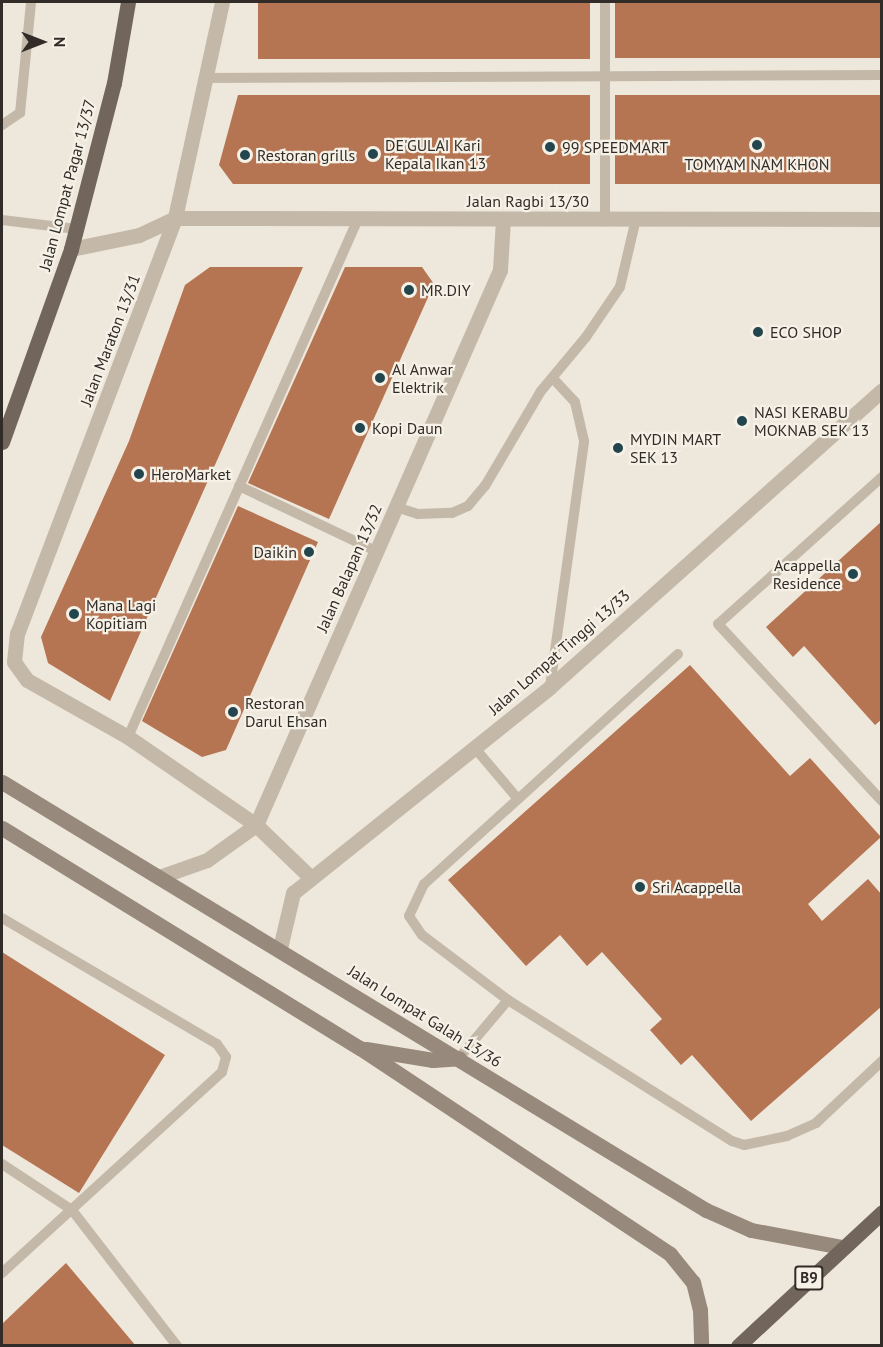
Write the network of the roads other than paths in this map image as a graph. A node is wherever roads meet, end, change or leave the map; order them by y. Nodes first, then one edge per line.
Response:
1 (31, 2) edge
2 (128, 2) edge
3 (222, 2) edge
4 (605, 2) edge
5 (882, 75) edge
6 (605, 76) junction
7 (207, 78) junction
8 (2, 124) edge
9 (175, 218) junction
10 (605, 218) junction
11 (358, 219) junction
12 (503, 219) junction
13 (636, 219) junction
14 (882, 219) edge
15 (2, 220) edge
16 (76, 230) junction
17 (71, 249) junction
18 (553, 378) junction
19 (882, 390) edge
20 (2, 442) edge
21 (882, 477) edge
22 (239, 486) junction
23 (396, 507) junction
24 (376, 551) junction
25 (678, 654) dead end
26 (550, 687) junction
27 (128, 737) junction
28 (474, 747) junction
29 (2, 782) edge
30 (518, 799) junction
31 (882, 801) edge
32 (256, 825) junction
33 (2, 828) edge
34 (159, 878) junction
35 (310, 878) junction
36 (2, 918) edge
37 (280, 948) junction
38 (508, 1000) junction
39 (360, 1048) junction
40 (459, 1058) junction
41 (882, 1061) edge
42 (2, 1164) edge
43 (72, 1210) junction
44 (882, 1212) edge
45 (842, 1247) junction
46 (2, 1273) edge
47 (177, 1346) edge
48 (701, 1346) edge
49 (738, 1346) edge

1 - 8 lane
2 - 16 main road, Jalan Lompat Pagar 13/37
3 - 7 street, Jalan Maraton 13/31
4 - 6 lane
5 - 6 lane
6 - 7 lane
6 - 10 lane
7 - 9 street, Jalan Maraton 13/31
9 - 11 street, Jalan Ragbi 13/30
9 - 17 street
9 - 27 street, Jalan Maraton 13/31
10 - 12 street, Jalan Ragbi 13/30
10 - 13 street, Jalan Ragbi 13/30
11 - 12 street, Jalan Ragbi 13/30
11 - 22 lane
12 - 23 street, Jalan Balapan 13/32
13 - 14 street, Jalan Ragbi 13/30
13 - 18 lane
15 - 16 lane
16 - 17 main road, Jalan Lompat Pagar 13/37
17 - 20 main road, Jalan Lompat Pagar 13/37
18 - 23 lane
18 - 26 lane
19 - 26 street, Jalan Lompat Tinggi 13/33
21 - 31 lane
22 - 24 lane
22 - 27 lane
23 - 24 street, Jalan Balapan 13/32
24 - 32 street, Jalan Balapan 13/32
25 - 30 lane
26 - 28 street, Jalan Lompat Tinggi 13/33
27 - 32 street
28 - 30 lane
28 - 35 street, Jalan Lompat Tinggi 13/33
29 - 34 street, Jalan Lompat Galah 13/36
30 - 38 lane
32 - 34 street
32 - 35 street
33 - 39 street
34 - 37 street, Jalan Lompat Galah 13/36
35 - 37 street, Jalan Lompat Tinggi 13/33
36 - 43 lane
37 - 40 street, Jalan Lompat Galah 13/36
38 - 40 lane
38 - 41 lane
39 - 40 street
39 - 48 street
40 - 45 street, Jalan Lompat Galah 13/36
42 - 43 lane
43 - 46 lane
43 - 47 lane
44 - 45 main road, B9
45 - 49 main road, B9

